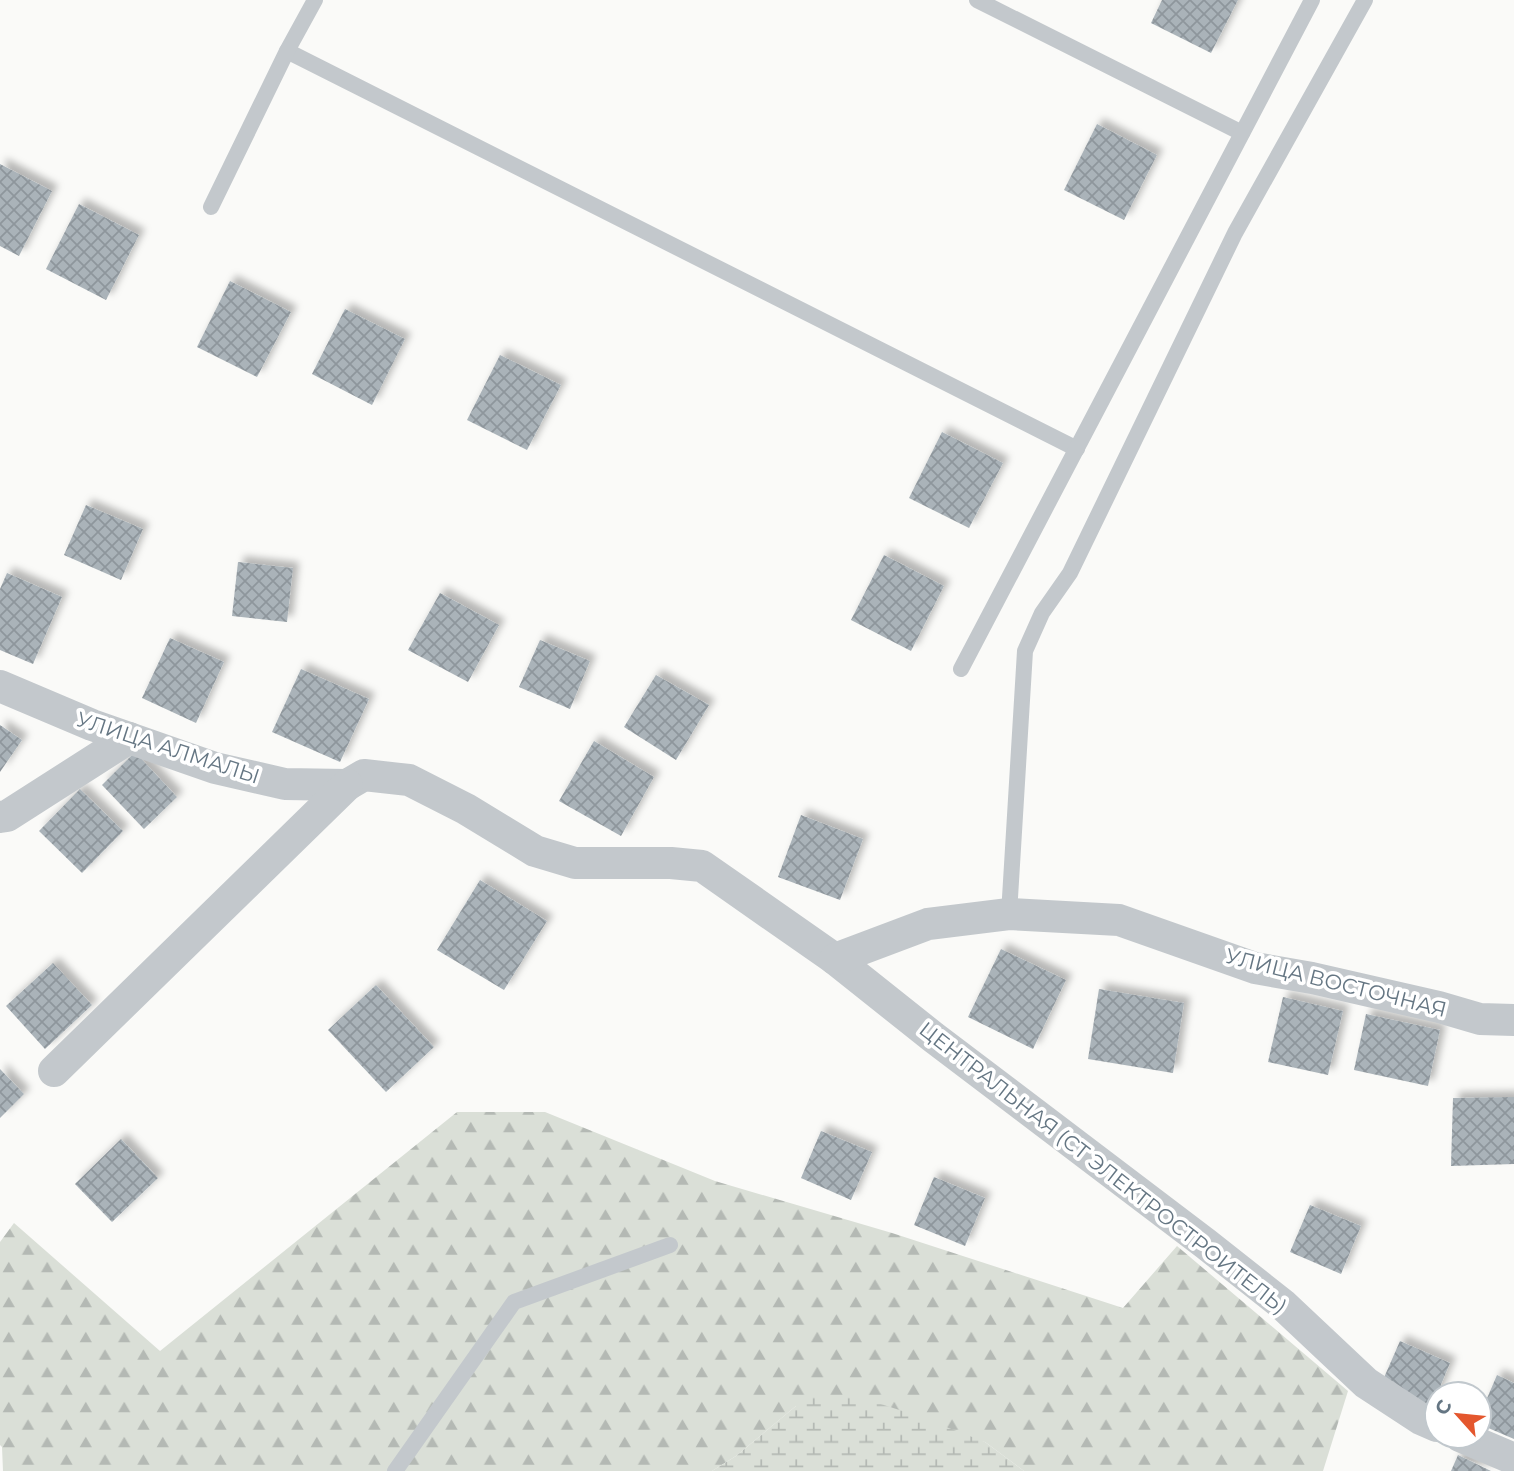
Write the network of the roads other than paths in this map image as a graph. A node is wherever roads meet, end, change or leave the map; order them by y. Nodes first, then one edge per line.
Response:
1 (315, 0) edge
2 (977, 0) edge
3 (1312, 0) edge
4 (1365, 0) edge
5 (287, 51) junction
6 (1242, 133) junction
7 (211, 207) dead end
8 (1077, 449) junction
9 (961, 669) dead end
10 (0, 687) edge
11 (129, 738) junction
12 (347, 785) junction
13 (0, 817) edge
14 (1009, 914) junction
15 (835, 959) junction
16 (1514, 1020) edge
17 (54, 1071) dead end
18 (670, 1245) dead end
19 (1423, 1420) edge
20 (1493, 1450) edge
21 (1514, 1459) edge
22 (396, 1471) edge

1 - 5 lane
2 - 6 lane
3 - 6 lane
4 - 14 lane
5 - 7 lane
5 - 8 lane
6 - 8 lane
8 - 9 lane
10 - 11 street, УЛИЦА АЛМАЛЫ
11 - 12 street, УЛИЦА АЛМАЛЫ
11 - 13 street
12 - 15 street, УЛИЦА АЛМАЛЫ
12 - 17 street
14 - 15 street, УЛИЦА ВОСТОЧНАЯ
14 - 16 street, УЛИЦА ВОСТОЧНАЯ
15 - 19 street, ЦЕНТРАЛЬНАЯ (СТ ЭЛЕКТРОСТРОИТЕЛЬ)
18 - 22 lane
20 - 21 street

